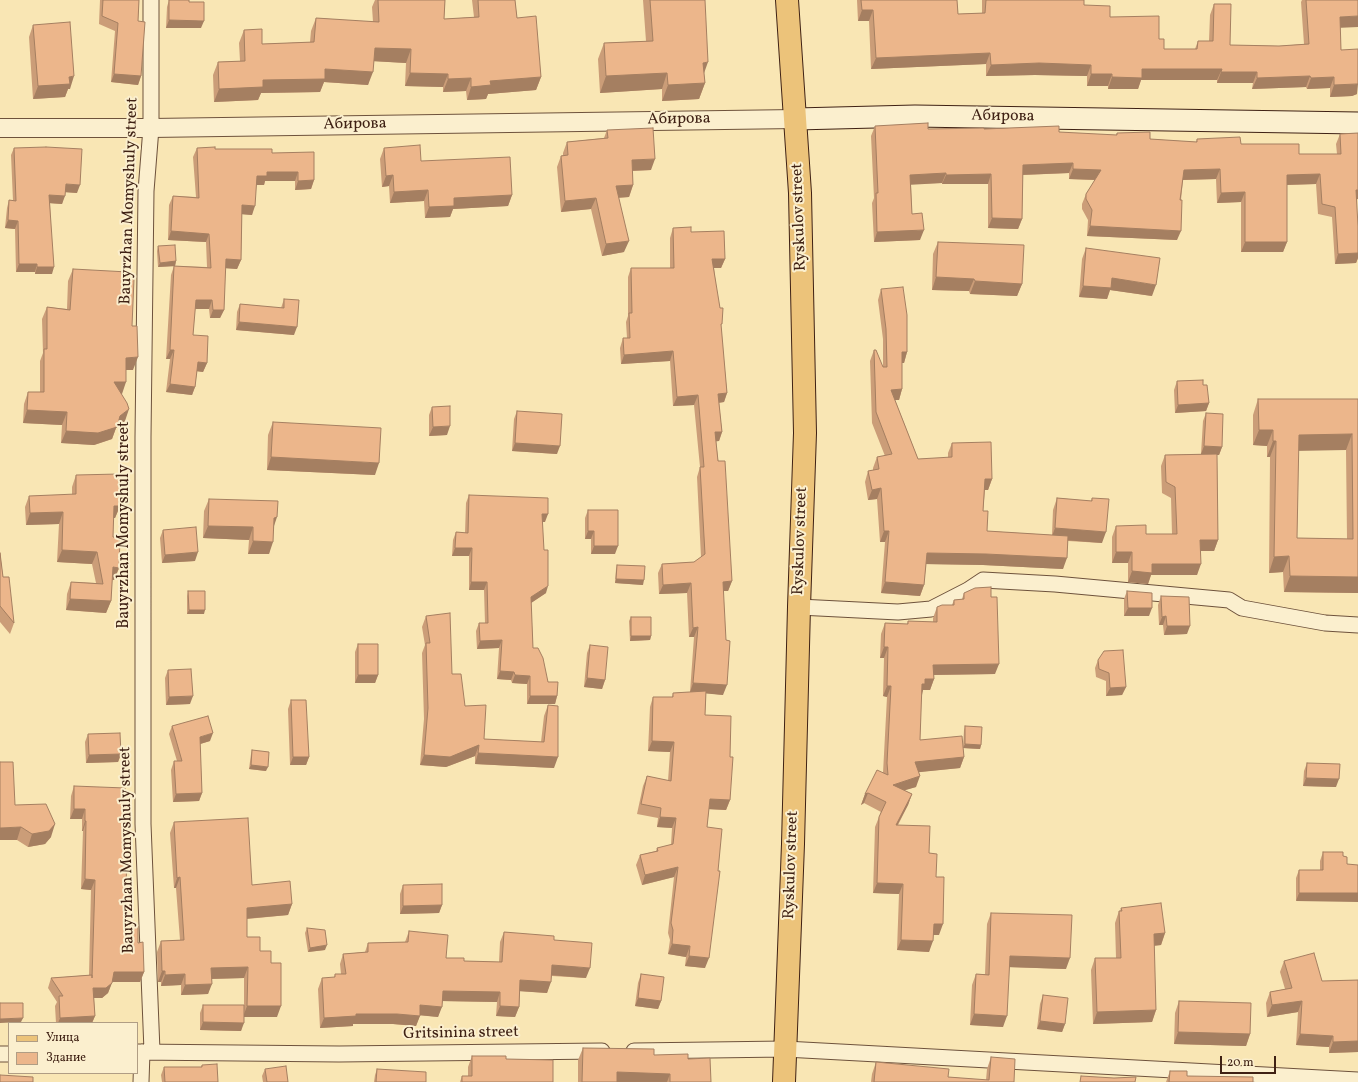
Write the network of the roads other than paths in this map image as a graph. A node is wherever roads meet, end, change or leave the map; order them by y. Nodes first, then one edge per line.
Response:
1 (151, 0) edge
2 (787, 0) edge
3 (796, 119) junction
4 (1358, 123) edge
5 (0, 128) edge
6 (151, 128) junction
7 (799, 607) junction
8 (1358, 625) edge
9 (785, 1049) junction
10 (144, 1052) edge
11 (1358, 1080) edge
12 (141, 1082) edge
13 (784, 1082) edge

1 - 6 street, Bauyrzhan Momyshuly street
2 - 3 main road, Ryskulov street
3 - 4 main road, Абирова
3 - 6 street, Абирова
3 - 7 main road, Ryskulov street
5 - 6 street, Абирова
6 - 10 street, Bauyrzhan Momyshuly street
7 - 8 street
7 - 9 main road, Ryskulov street
9 - 10 street, Gritsinina street
9 - 11 street, Gritsinina street
9 - 13 main road, Ryskulov street
10 - 12 street, Bauyrzhan Momyshuly street

